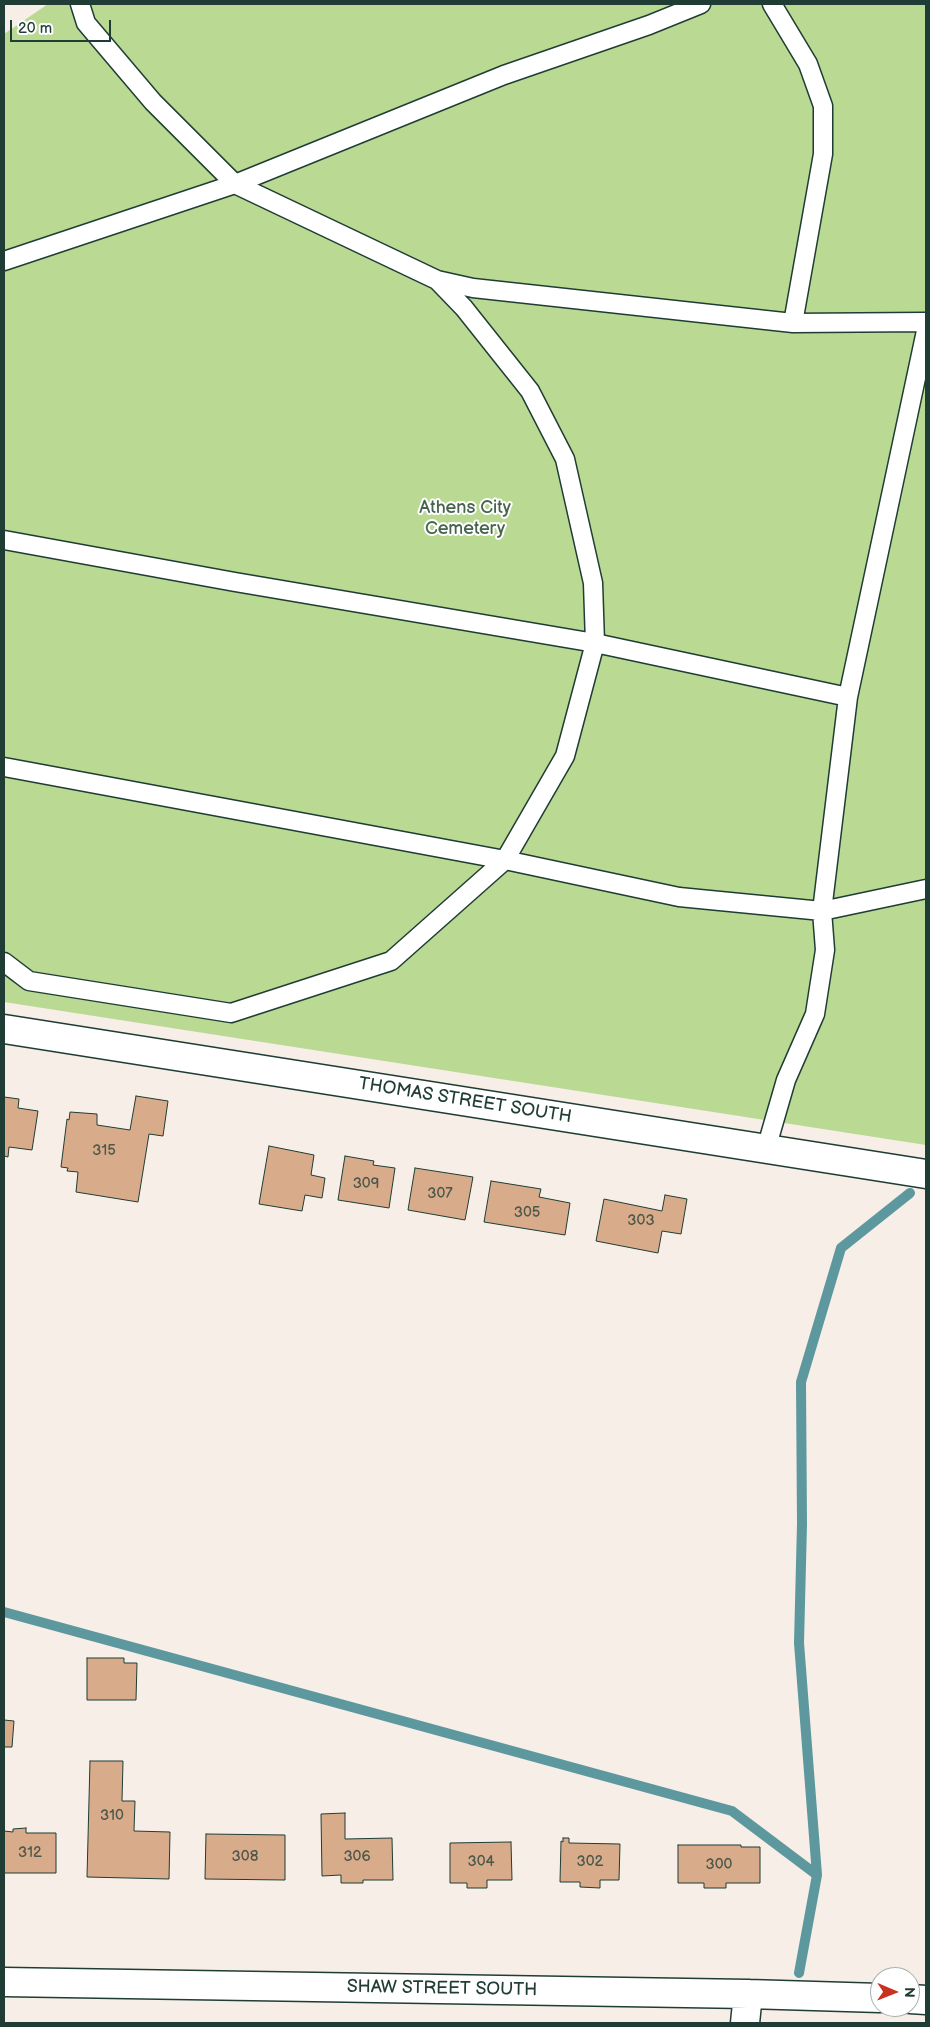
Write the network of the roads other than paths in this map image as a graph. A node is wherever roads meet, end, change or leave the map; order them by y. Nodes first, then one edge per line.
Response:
1 (80, 4) edge
2 (701, 4) edge
3 (772, 4) edge
4 (235, 184) junction
5 (4, 261) edge
6 (437, 280) junction
7 (926, 322) edge
8 (793, 323) junction
9 (926, 331) edge
10 (4, 540) edge
11 (596, 643) junction
12 (848, 697) junction
13 (4, 767) edge
14 (505, 860) junction
15 (926, 889) edge
16 (822, 912) junction
17 (4, 962) edge
18 (4, 1029) edge
19 (766, 1149) junction
20 (926, 1174) edge
21 (4, 1982) edge
22 (748, 1994) junction
23 (870, 1998) edge
24 (746, 2023) edge

1 - 4 lane
2 - 4 lane
3 - 8 lane
4 - 5 lane
4 - 6 lane
6 - 8 lane
6 - 11 lane
7 - 8 lane
9 - 12 lane
10 - 11 lane
11 - 12 lane
11 - 14 lane
12 - 16 lane
13 - 14 lane
14 - 16 lane
14 - 17 lane
15 - 16 lane
16 - 19 lane
18 - 19 street, THOMAS STREET SOUTH
19 - 20 street, THOMAS STREET SOUTH
21 - 22 street, SHAW STREET SOUTH
22 - 23 street, SHAW STREET SOUTH
22 - 24 street

